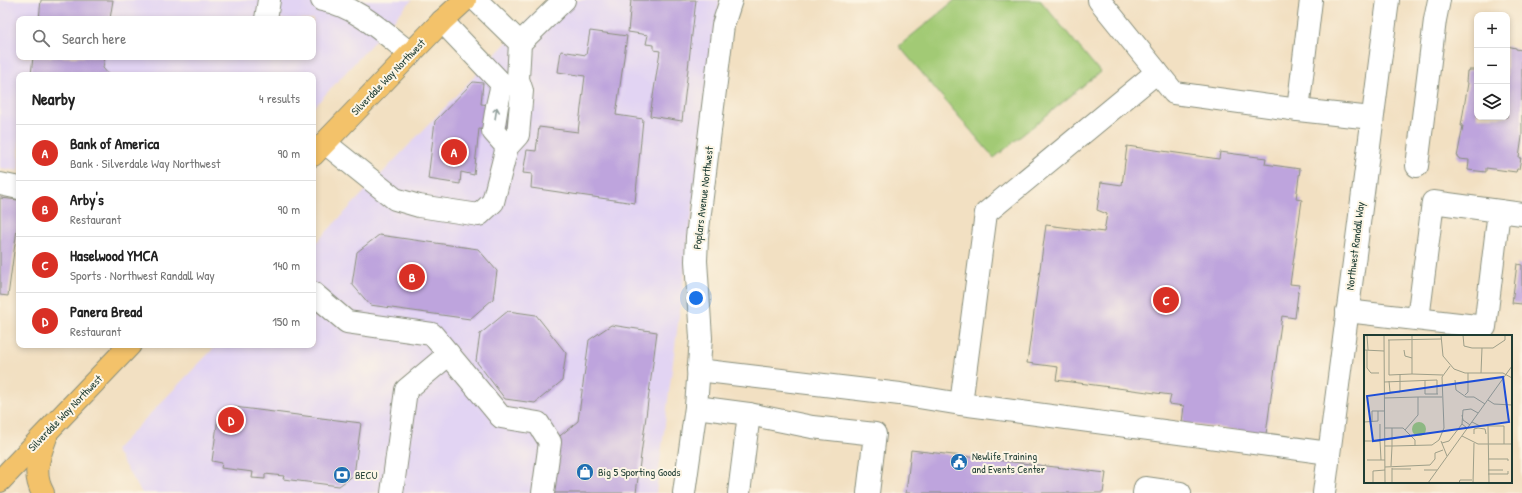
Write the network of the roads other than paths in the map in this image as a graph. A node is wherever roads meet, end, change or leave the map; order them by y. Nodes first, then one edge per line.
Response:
1 (269, 0) edge
2 (322, 0) edge
3 (465, 0) edge
4 (476, 0) edge
5 (564, 0) edge
6 (731, 0) edge
7 (1099, 0) edge
8 (1311, 0) edge
9 (1388, 0) edge
10 (1439, 0) edge
11 (266, 16) edge
12 (442, 21) junction
13 (520, 43) junction
14 (411, 54) junction
15 (1157, 72) junction
16 (1298, 110) junction
17 (1372, 118) junction
18 (507, 147) junction
19 (319, 149) edge
20 (1417, 166) dead end
21 (0, 184) edge
22 (16, 187) edge
23 (1499, 211) junction
24 (1522, 214) edge
25 (316, 296) edge
26 (1347, 311) junction
27 (1418, 319) junction
28 (127, 348) edge
29 (449, 354) junction
30 (698, 370) junction
31 (961, 404) junction
32 (696, 407) junction
33 (749, 414) junction
34 (48, 432) junction
35 (1329, 453) junction
36 (0, 481) edge
37 (43, 493) edge
38 (392, 493) edge
39 (542, 493) edge
40 (684, 493) edge
41 (739, 493) edge
42 (868, 493) edge
43 (1144, 493) edge
44 (1180, 493) edge
45 (1324, 493) edge

1 - 11 street
2 - 14 street
3 - 12 main road, Silverdale Way Northwest
4 - 13 street
5 - 13 street
6 - 30 street, Poplars Avenue Northwest
7 - 15 street
8 - 16 street
9 - 17 street, Northwest Randall Way
10 - 20 street
12 - 14 main road, Silverdale Way Northwest
18 -> 12 street
13 - 18 street
14 - 19 main road, Silverdale Way Northwest
15 - 16 street
15 - 31 street
16 - 17 street
17 - 26 street, Northwest Randall Way
18 - 19 street
21 - 22 street
23 - 24 street
23 - 27 street
23 - 27 street
25 - 29 street
26 - 27 street
26 - 35 street, Northwest Randall Way
28 - 34 main road, Silverdale Way Northwest
29 - 38 street
29 - 39 street
30 - 31 street
30 - 32 street, Poplars Avenue Northwest
31 - 35 street
32 - 33 street
32 - 40 street, Poplars Avenue Northwest
33 - 41 street
33 - 42 street
34 - 36 main road, Silverdale Way Northwest
34 - 37 main road
35 - 45 street, Northwest Randall Way
43 - 44 street

